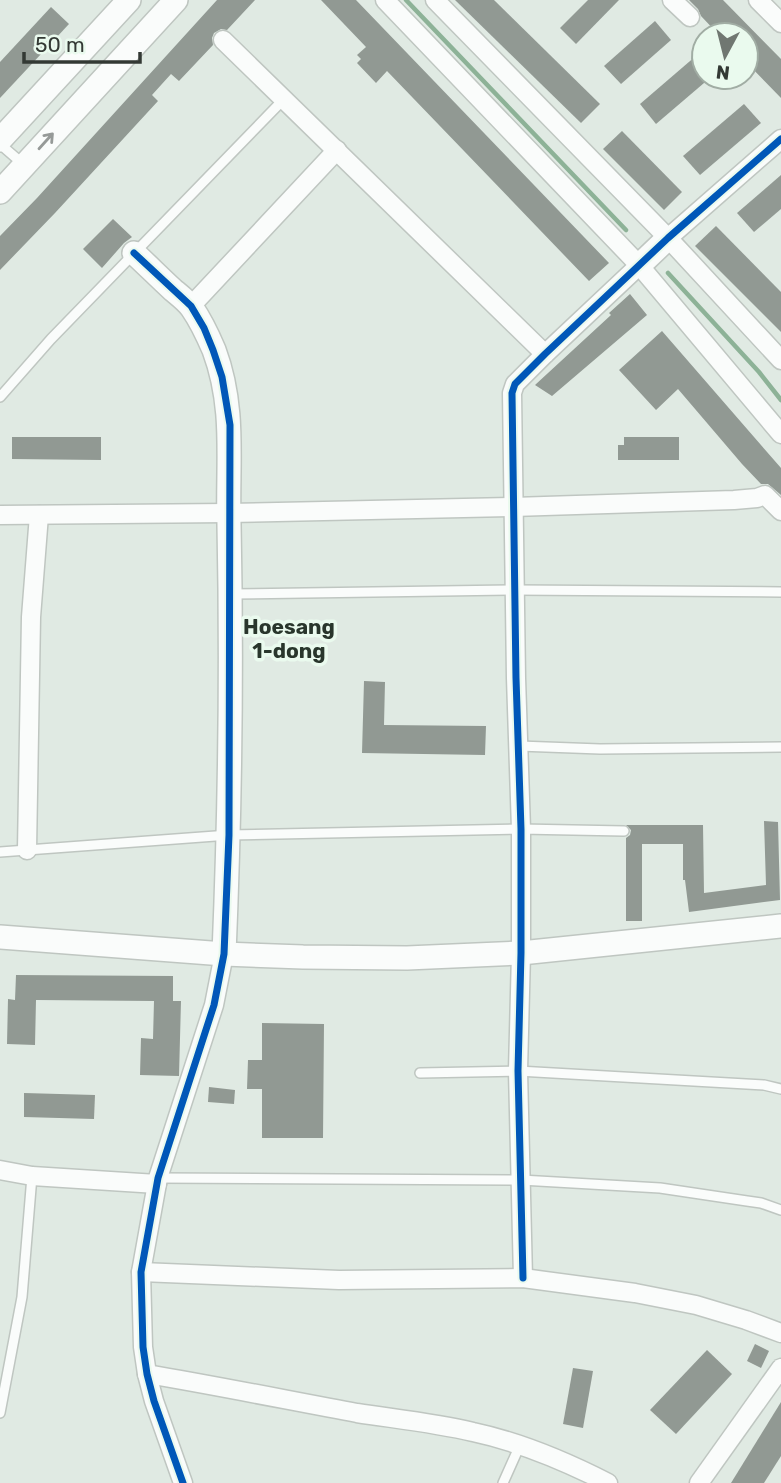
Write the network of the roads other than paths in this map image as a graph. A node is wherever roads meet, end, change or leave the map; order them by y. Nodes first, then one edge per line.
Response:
1 (129, 0) edge
2 (176, 0) edge
3 (384, 0) edge
4 (435, 0) edge
5 (672, 0) edge
6 (758, 0) edge
7 (690, 17) dead end
8 (781, 23) edge
9 (223, 40) dead end
10 (284, 99) junction
11 (781, 139) edge
12 (0, 142) edge
13 (337, 150) junction
14 (24, 165) junction
15 (0, 192) edge
16 (668, 238) junction
17 (134, 253) junction
18 (643, 262) junction
19 (191, 306) junction
20 (545, 354) junction
21 (781, 360) edge
22 (0, 397) edge
23 (781, 434) edge
24 (513, 507) junction
25 (781, 511) edge
26 (228, 513) junction
27 (0, 514) edge
28 (39, 515) junction
29 (515, 590) junction
30 (781, 592) edge
31 (230, 594) junction
32 (519, 746) junction
33 (781, 747) edge
34 (521, 829) junction
35 (624, 831) dead end
36 (229, 835) junction
37 (27, 850) junction
38 (0, 852) edge
39 (781, 926) edge
40 (0, 937) edge
41 (521, 953) junction
42 (224, 954) junction
43 (517, 1071) junction
44 (420, 1073) dead end
45 (781, 1089) edge
46 (0, 1170) edge
47 (33, 1176) junction
48 (521, 1180) junction
49 (157, 1181) junction
50 (781, 1210) edge
51 (141, 1272) junction
52 (523, 1278) junction
53 (781, 1334) edge
54 (781, 1368) edge
55 (147, 1374) junction
56 (0, 1413) edge
57 (520, 1445) junction
58 (183, 1483) edge
59 (503, 1483) edge
60 (608, 1483) edge
61 (699, 1483) edge

1 - 12 street
14 -> 2 street
3 - 18 street
4 - 16 street
5 - 7 street
6 - 8 street
9 - 10 street
10 - 13 street
10 - 17 lane
11 - 16 street
12 - 14 lane
13 - 19 street
13 - 20 street
14 - 15 street
16 - 18 street
16 - 21 street
17 - 19 street
17 - 22 lane
18 - 20 street
18 - 23 street
19 - 26 street
20 - 24 street
24 - 25 street
24 - 26 street
24 - 29 street
26 - 28 street
26 - 31 street
27 - 28 street
28 - 37 street
29 - 30 lane
29 - 31 lane
29 - 32 street
31 - 36 street
32 - 33 lane
32 - 34 street
34 - 35 lane
34 - 36 lane
34 - 41 street
36 - 37 lane
36 - 42 street
37 - 38 lane
39 - 41 street
40 - 42 street
41 - 42 street
41 - 43 street
42 - 49 street
43 - 44 lane
43 - 45 lane
43 - 48 street
46 - 47 street
47 - 49 street
47 - 56 lane
48 - 49 lane
48 - 50 lane
48 - 52 street
49 - 51 street
51 - 52 street
51 - 55 street
52 - 53 street
54 - 61 street
55 - 57 street
55 - 58 street
57 - 59 lane
57 - 60 street

